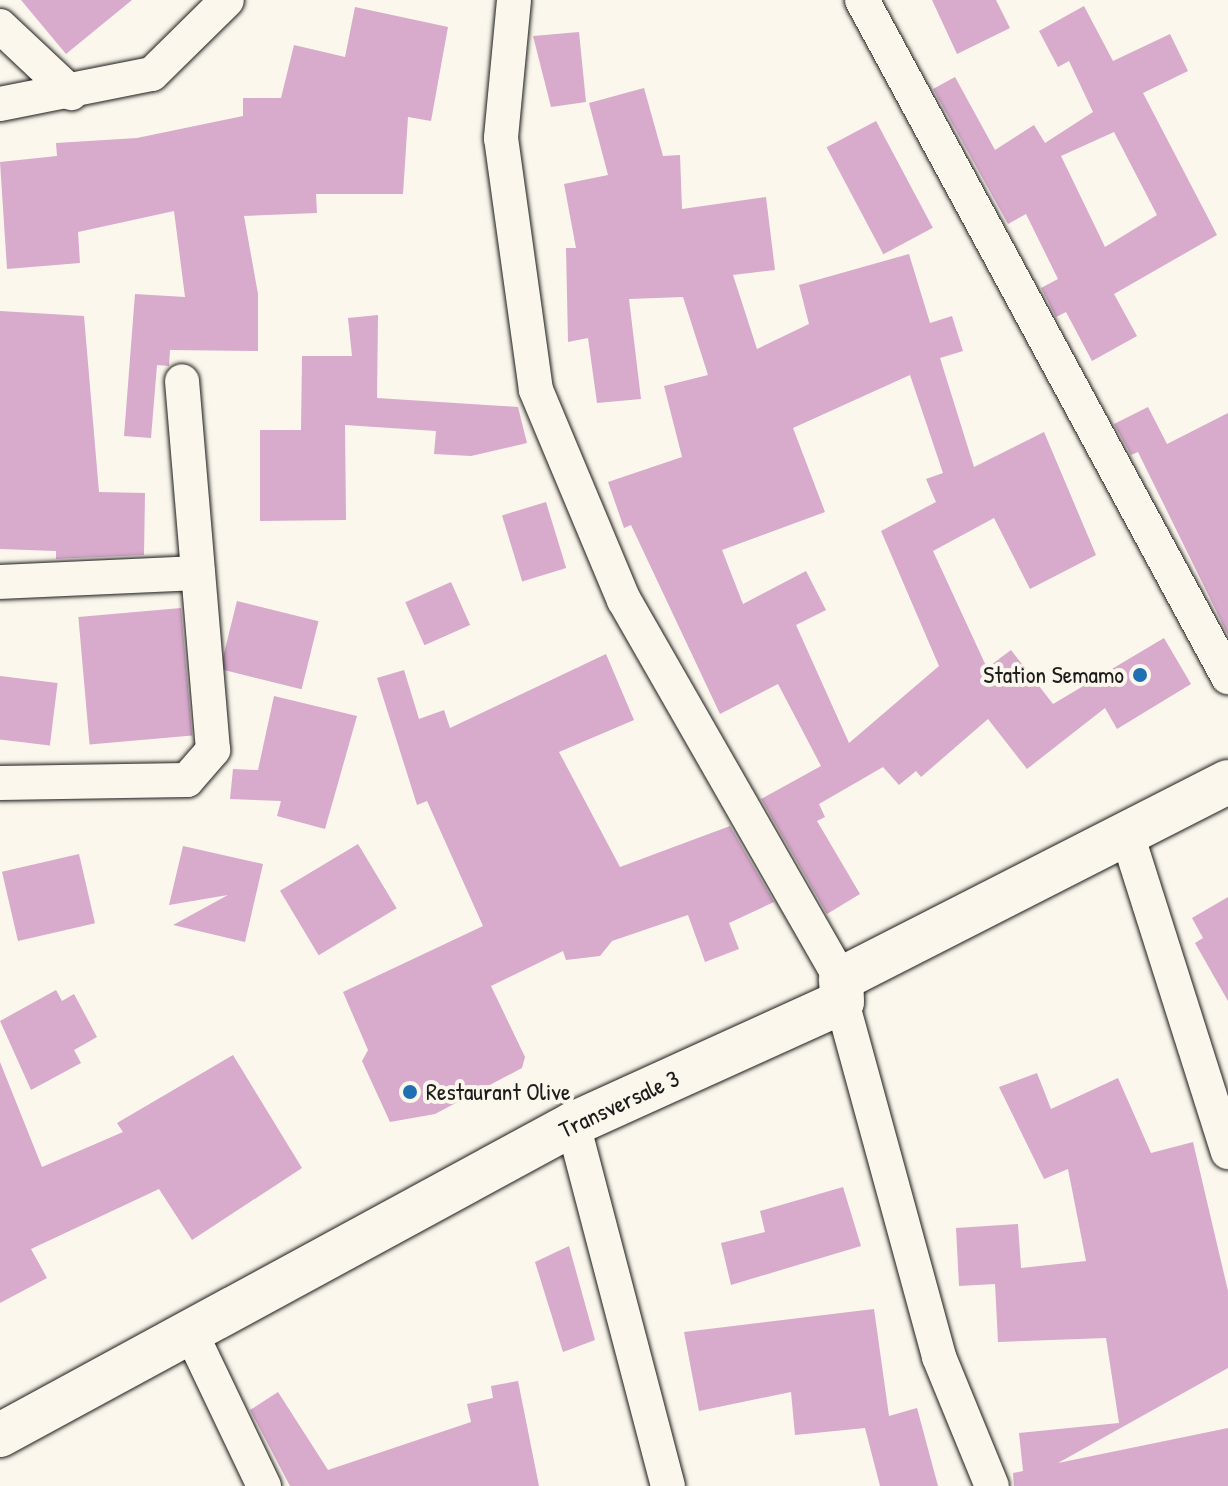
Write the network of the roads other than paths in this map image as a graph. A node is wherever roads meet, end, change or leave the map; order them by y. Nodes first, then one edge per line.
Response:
1 (227, 0) edge
2 (514, 0) edge
3 (862, 0) edge
4 (0, 26) edge
5 (71, 93) junction
6 (0, 104) edge
7 (182, 381) dead end
8 (198, 573) junction
9 (0, 582) edge
10 (1228, 677) edge
11 (1228, 782) edge
12 (0, 783) edge
13 (1126, 831) junction
14 (841, 991) junction
15 (573, 1124) junction
16 (1228, 1152) edge
17 (190, 1331) junction
18 (0, 1435) edge
19 (264, 1486) edge
20 (668, 1486) edge
21 (992, 1486) edge

1 - 5 street
2 - 14 street
3 - 10 street
4 - 5 street
5 - 6 street
7 - 8 street
8 - 9 street
8 - 12 street
11 - 13 main road, Transversale 3
13 - 14 main road, Transversale 3
13 - 16 street
14 - 15 main road, Transversale 3
14 - 21 street
15 - 17 main road, Transversale 3
15 - 20 street
17 - 18 main road, Transversale 3
17 - 19 street

